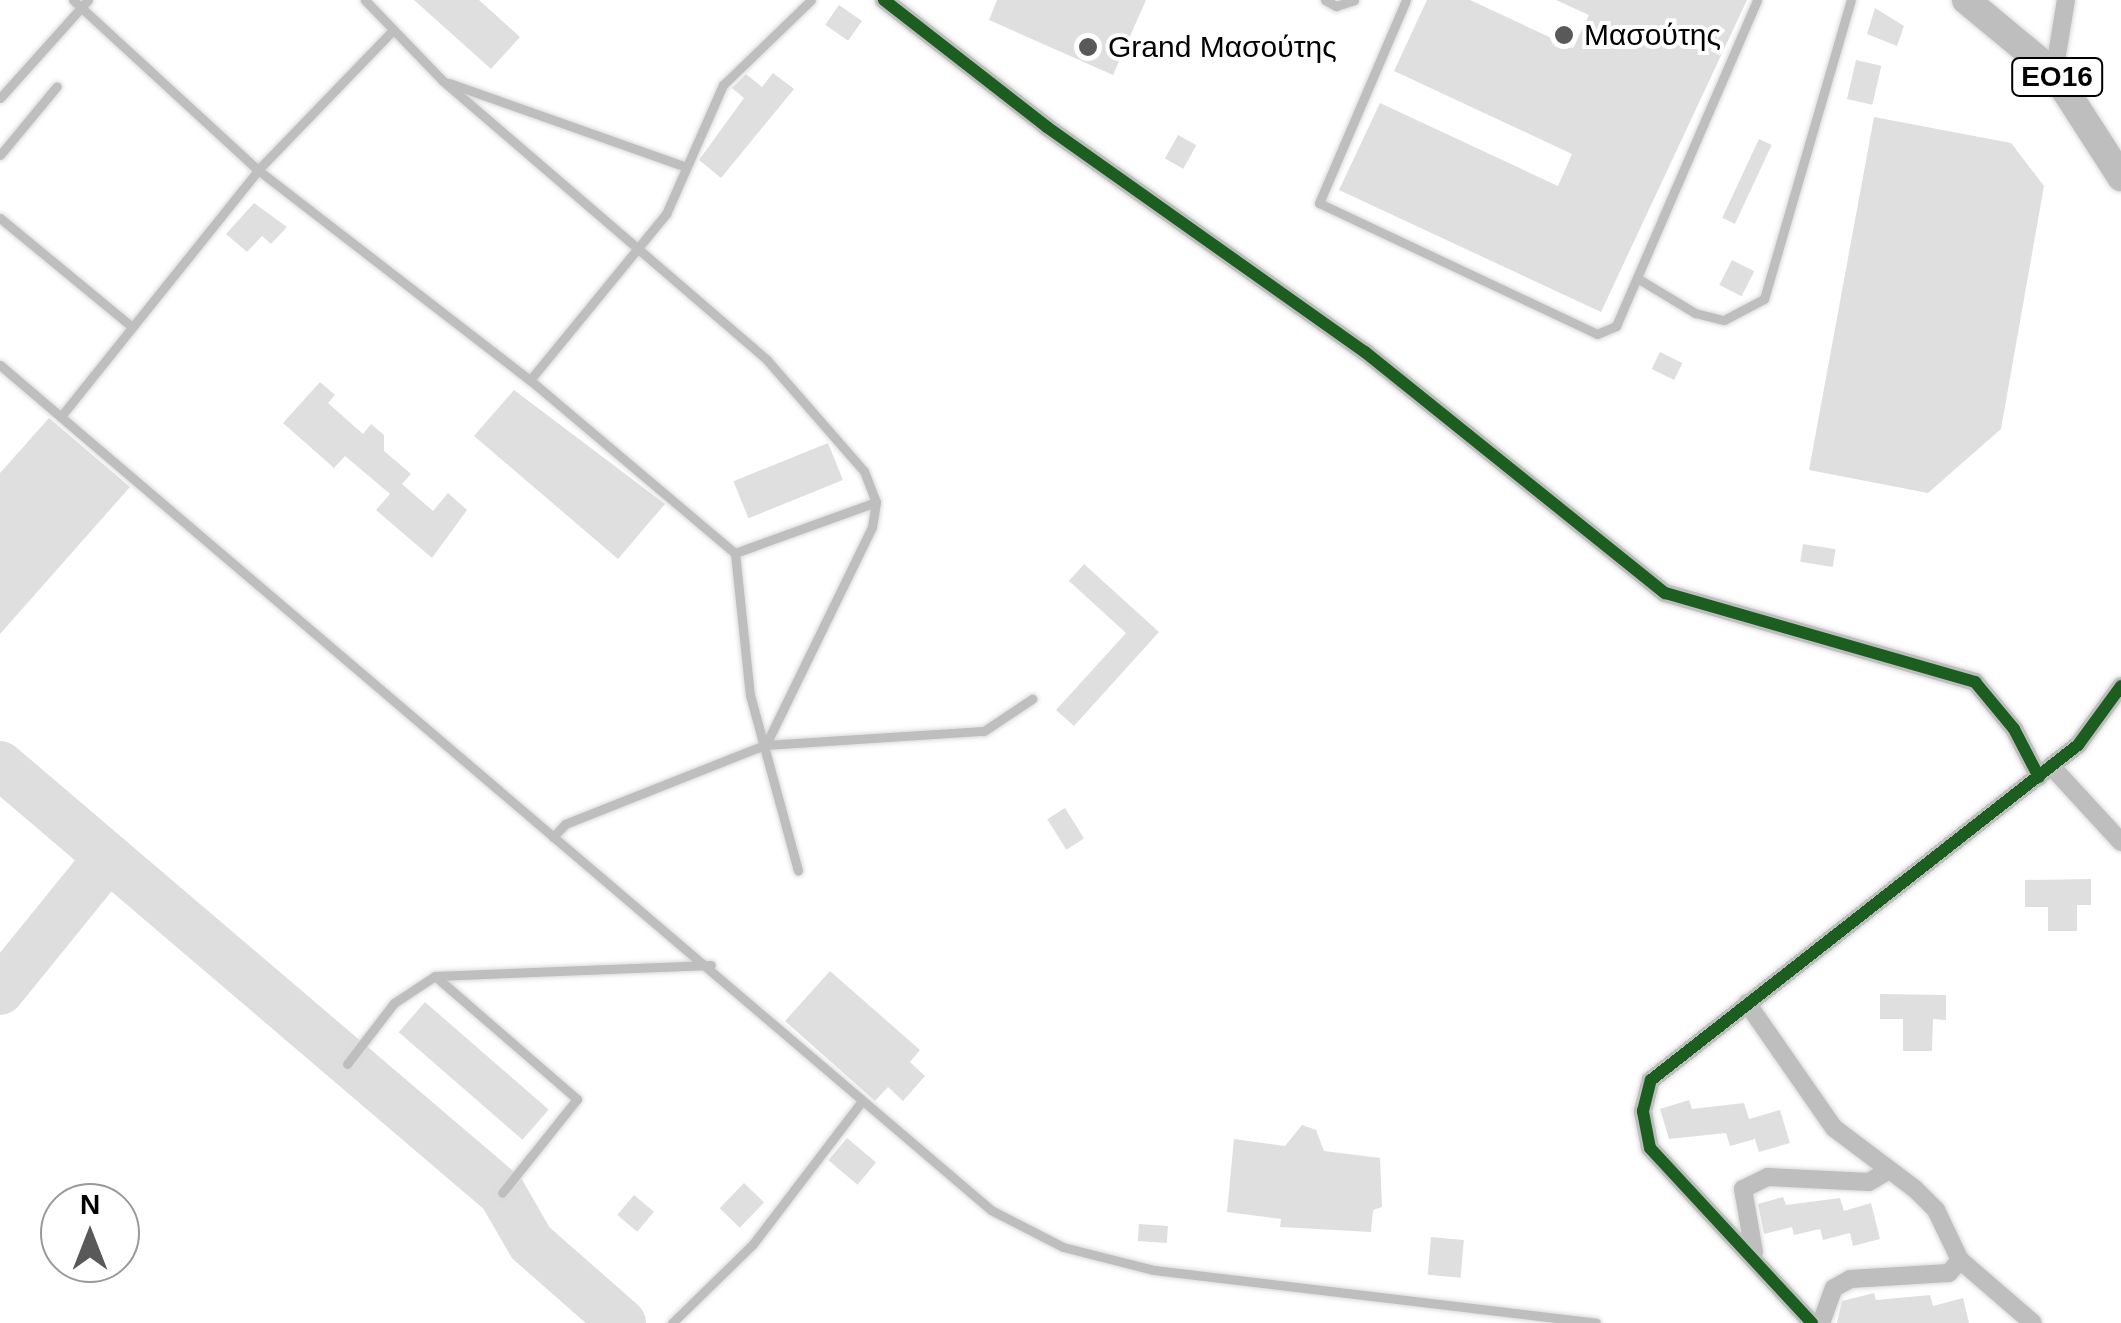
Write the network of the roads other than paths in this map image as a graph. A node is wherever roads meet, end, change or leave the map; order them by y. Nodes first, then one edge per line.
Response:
1 (365, 0) edge
2 (811, 0) edge
3 (884, 0) edge
4 (1324, 0) edge
5 (1354, 0) edge
6 (1406, 0) edge
7 (1757, 0) edge
8 (1851, 0) edge
9 (1966, 0) edge
10 (2066, 0) edge
11 (80, 3) edge
12 (392, 31) junction
13 (2054, 73) junction
14 (443, 81) junction
15 (57, 86) dead end
16 (0, 98) edge
17 (0, 156) edge
18 (686, 167) junction
19 (258, 170) junction
20 (2121, 177) edge
21 (0, 218) edge
22 (631, 247) junction
23 (1637, 278) junction
24 (130, 326) junction
25 (0, 364) edge
26 (530, 380) junction
27 (62, 415) junction
28 (876, 502) junction
29 (735, 553) junction
30 (2121, 686) edge
31 (1032, 699) dead end
32 (765, 745) junction
33 (2046, 772) junction
34 (553, 837) junction
35 (2121, 842) edge
36 (798, 871) dead end
37 (710, 964) junction
38 (434, 976) junction
39 (1747, 1003) junction
40 (348, 1064) dead end
41 (862, 1101) junction
42 (1887, 1171) junction
43 (502, 1193) dead end
44 (1960, 1260) junction
45 (1760, 1266) junction
46 (672, 1323) edge
47 (1596, 1323) edge
48 (1812, 1323) edge
49 (1821, 1323) edge
50 (2032, 1323) edge

1 - 12 lane
2 - 18 lane
3 - 33 street
4 - 5 lane
6 - 23 lane
7 - 23 lane
8 - 23 lane
9 - 13 main road, ΕΟ16
10 - 13 street
11 - 16 lane
11 - 19 lane
12 - 14 lane
12 - 19 lane
13 - 20 main road, ΕΟ16
14 - 18 lane
14 - 22 lane
15 - 17 lane
18 - 22 lane
19 - 24 lane
19 - 26 lane
21 - 24 lane
22 - 26 lane
22 - 28 lane
24 - 27 lane
25 - 27 lane
26 - 29 lane
27 - 34 lane
28 - 29 lane
28 - 32 lane
29 - 32 lane
30 - 33 street
31 - 32 lane
32 - 34 lane
32 - 36 lane
33 - 35 street
33 - 39 street
34 - 37 lane
37 - 38 lane
37 - 41 lane
38 - 40 lane
38 - 43 lane
39 - 42 street
39 - 45 street
41 - 46 lane
41 - 47 lane
42 - 44 street
42 - 45 street
44 - 49 street
44 - 50 street
45 - 48 street

